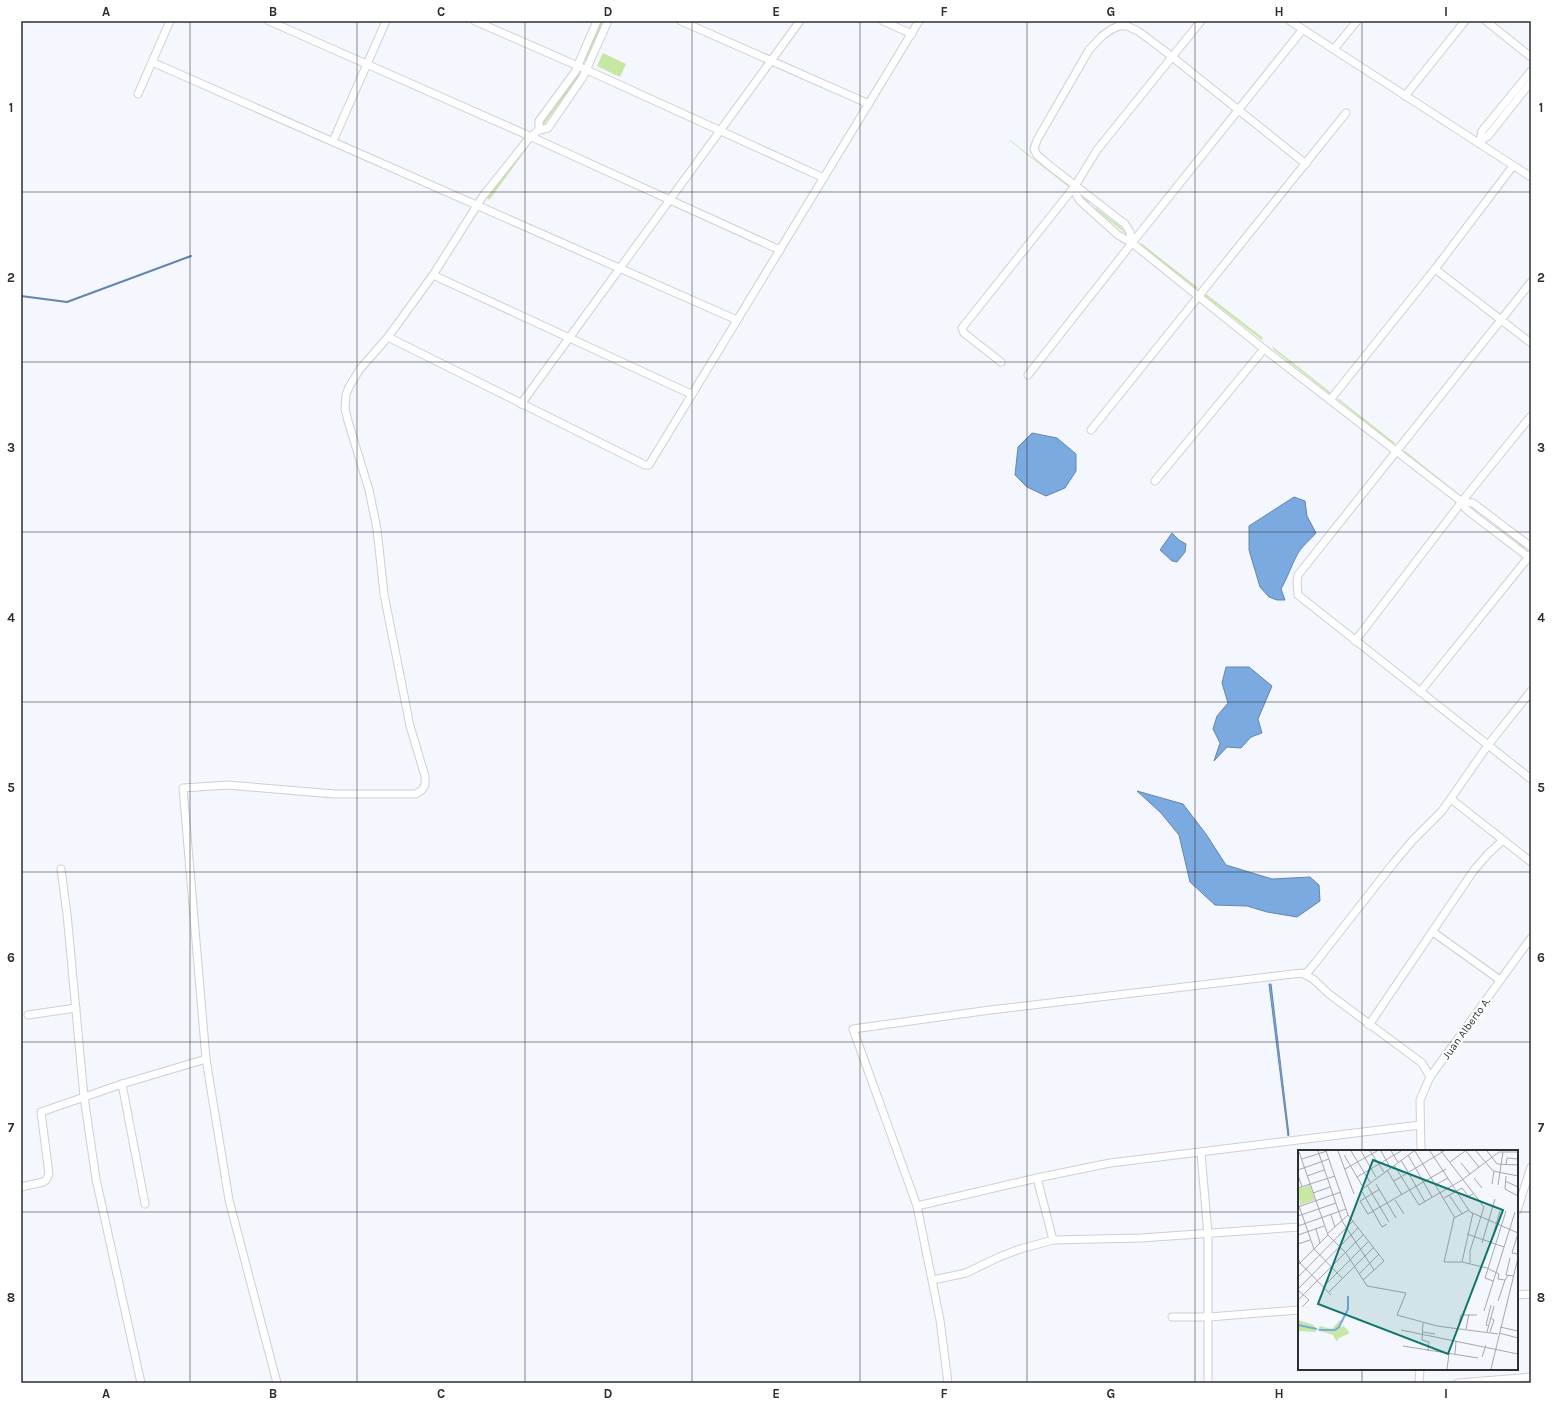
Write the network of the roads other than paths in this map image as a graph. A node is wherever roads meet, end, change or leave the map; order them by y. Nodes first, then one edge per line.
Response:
1 (170, 21) edge
2 (269, 21) edge
3 (386, 21) edge
4 (475, 21) edge
5 (597, 21) edge
6 (608, 21) edge
7 (681, 21) edge
8 (800, 21) edge
9 (883, 21) edge
10 (919, 21) edge
11 (1201, 21) edge
12 (1290, 21) edge
13 (1357, 21) edge
14 (1465, 21) edge
15 (1486, 21) edge
16 (1303, 29) junction
17 (912, 34) junction
18 (1334, 50) junction
19 (1173, 57) junction
20 (1531, 57) edge
21 (770, 61) junction
22 (152, 62) junction
23 (367, 64) junction
24 (577, 66) junction
25 (587, 70) junction
26 (1531, 71) edge
27 (1531, 82) edge
28 (138, 94) dead end
29 (1405, 96) junction
30 (869, 104) junction
31 (1238, 110) junction
32 (1346, 113) dead end
33 (539, 130) junction
34 (719, 132) junction
35 (530, 137) junction
36 (333, 141) junction
37 (1479, 142) junction
38 (1306, 164) junction
39 (1514, 166) junction
40 (1531, 177) edge
41 (824, 178) junction
42 (1075, 186) junction
43 (670, 200) junction
44 (476, 205) junction
45 (1132, 243) junction
46 (780, 250) junction
47 (620, 268) junction
48 (1435, 270) junction
49 (433, 275) junction
50 (1531, 282) edge
51 (1198, 296) junction
52 (737, 320) junction
53 (1500, 320) junction
54 (388, 337) junction
55 (570, 337) junction
56 (1531, 343) edge
57 (1264, 349) junction
58 (1001, 362) dead end
59 (1028, 375) dead end
60 (691, 394) junction
61 (1330, 400) junction
62 (520, 404) junction
63 (1531, 416) edge
64 (1091, 430) dead end
65 (1396, 452) junction
66 (1155, 481) dead end
67 (1462, 502) junction
68 (1531, 547) edge
69 (1530, 557) edge
70 (1355, 641) junction
71 (1531, 691) edge
72 (1420, 692) junction
73 (1488, 745) junction
74 (1531, 779) edge
75 (1451, 799) junction
76 (1503, 840) junction
77 (1531, 862) edge
78 (61, 869) dead end
79 (1433, 932) junction
80 (1531, 938) edge
81 (1306, 974) junction
82 (1500, 980) junction
83 (76, 1008) junction
84 (28, 1015) dead end
85 (1369, 1025) junction
86 (206, 1059) junction
87 (1430, 1077) junction
88 (122, 1084) junction
89 (84, 1097) junction
90 (1420, 1125) junction
91 (1421, 1150) edge
92 (1201, 1153) junction
93 (1531, 1167) edge
94 (1037, 1178) junction
95 (21, 1187) edge
96 (145, 1204) dead end
97 (918, 1206) junction
98 (1518, 1208) edge
99 (1298, 1227) edge
100 (1208, 1234) junction
101 (1053, 1240) junction
102 (933, 1280) junction
103 (1531, 1294) edge
104 (1518, 1295) edge
105 (1298, 1310) edge
106 (1209, 1316) junction
107 (1172, 1317) dead end
108 (1420, 1370) edge
109 (1531, 1377) edge
110 (141, 1383) edge
111 (278, 1383) edge
112 (948, 1383) edge
113 (1208, 1383) edge
114 (1419, 1383) edge
115 (1458, 1383) edge

1 - 22 street
2 - 23 street
3 - 23 street
4 - 24 street
5 - 24 street
6 - 25 street
7 - 21 street
8 - 21 street
9 - 17 street
10 - 17 street
11 - 19 street
12 - 16 street
13 - 18 street
14 - 29 street
15 - 20 street
16 - 18 street
16 - 31 street
17 - 30 street
18 - 29 street
19 - 31 street
19 - 42 street
19 - 42 street
21 - 30 street
21 - 34 street
22 - 28 street
22 - 36 street
23 - 35 street
23 - 36 street
24 - 25 street
24 - 33 street
25 - 33 street
25 - 34 street
26 - 37 street
27 - 37 street
29 - 37 street
30 - 41 street
31 - 38 street
31 - 45 street
32 - 38 street
33 - 35 street
34 - 41 street
34 - 43 street
35 - 43 street
35 - 44 street
36 - 44 street
37 - 39 street
38 - 51 street
39 - 40 street
39 - 48 street
41 - 46 street
42 - 45 street
42 - 45 street
42 - 58 street
43 - 46 street
43 - 47 street
44 - 47 street
44 - 49 street
45 - 51 street
45 - 59 street
46 - 52 street
47 - 52 street
47 - 55 street
48 - 53 street
48 - 61 street
49 - 54 street
49 - 55 street
50 - 53 street
51 - 57 street
51 - 64 street
52 - 60 street
53 - 56 street
53 - 65 street
54 - 62 street
54 - 86 street
55 - 60 street
55 - 62 street
57 - 61 street
57 - 66 street
60 - 62 street
61 - 65 street
63 - 67 street
65 - 67 street
65 - 70 street
67 - 68 street
67 - 69 street
67 - 70 street
69 - 72 street
70 - 72 street
71 - 73 street
72 - 73 street
73 - 74 street
73 - 75 street
75 - 76 street
75 - 81 street
76 - 77 street
76 - 79 street
78 - 83 street
79 - 82 street
79 - 85 street
80 - 82 street, Juan Alberto A.
81 - 85 street
81 - 97 street
82 - 87 street, Juan Alberto A.
83 - 84 street
83 - 89 street
85 - 87 street
86 - 88 street
86 - 111 street
87 - 90 street, Juan Alberto A.
88 - 89 street
88 - 96 street
89 - 95 street
89 - 110 street
90 - 91 street, Juan Alberto A.
90 - 92 street
92 - 94 street
92 - 100 street
93 - 98 street
94 - 97 street
94 - 101 street
97 - 102 street
99 - 100 street
100 - 101 street
100 - 106 street
101 - 102 street
102 - 112 street
103 - 104 street
105 - 106 street
106 - 107 street
106 - 113 street
108 - 114 street
109 - 115 street

